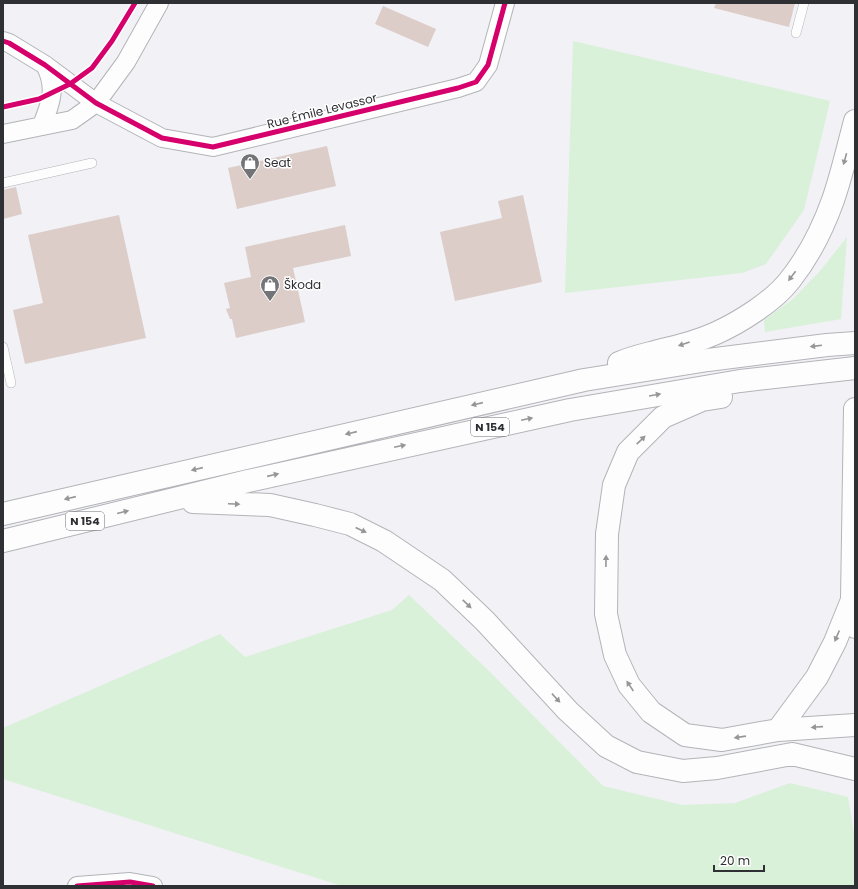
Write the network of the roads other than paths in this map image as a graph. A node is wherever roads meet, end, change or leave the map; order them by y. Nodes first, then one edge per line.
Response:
1 (159, 3) edge
2 (505, 3) edge
3 (804, 3) edge
4 (796, 33) dead end
5 (3, 41) edge
6 (45, 65) junction
7 (96, 103) junction
8 (855, 121) edge
9 (42, 125) junction
10 (3, 134) edge
11 (92, 163) dead end
12 (3, 183) edge
13 (855, 343) edge
14 (3, 347) edge
15 (855, 368) edge
16 (817, 372) junction
17 (584, 380) junction
18 (11, 383) dead end
19 (855, 418) edge
20 (167, 501) junction
21 (3, 514) edge
22 (3, 540) edge
23 (852, 600) junction
24 (855, 627) edge
25 (855, 725) edge
26 (778, 730) junction
27 (855, 769) edge
28 (77, 886) edge
29 (153, 886) edge

1 - 7 street
2 - 7 street, Rue Émile Levassor
3 - 4 lane
5 - 6 street, Rue Émile Levassor
6 - 7 street, Rue Émile Levassor
6 - 9 street
7 - 9 street
8 -> 17 main road
9 - 10 street
11 - 12 lane
13 -> 17 main road, N 154
14 - 18 lane
15 - 16 main road, N 154
20 -> 16 main road, N 154
26 -> 16 main road
17 -> 21 main road, N 154
19 - 23 main road
22 -> 20 main road, N 154
20 -> 27 main road
23 - 24 main road
23 -> 26 main road
25 -> 26 main road
28 - 29 street

